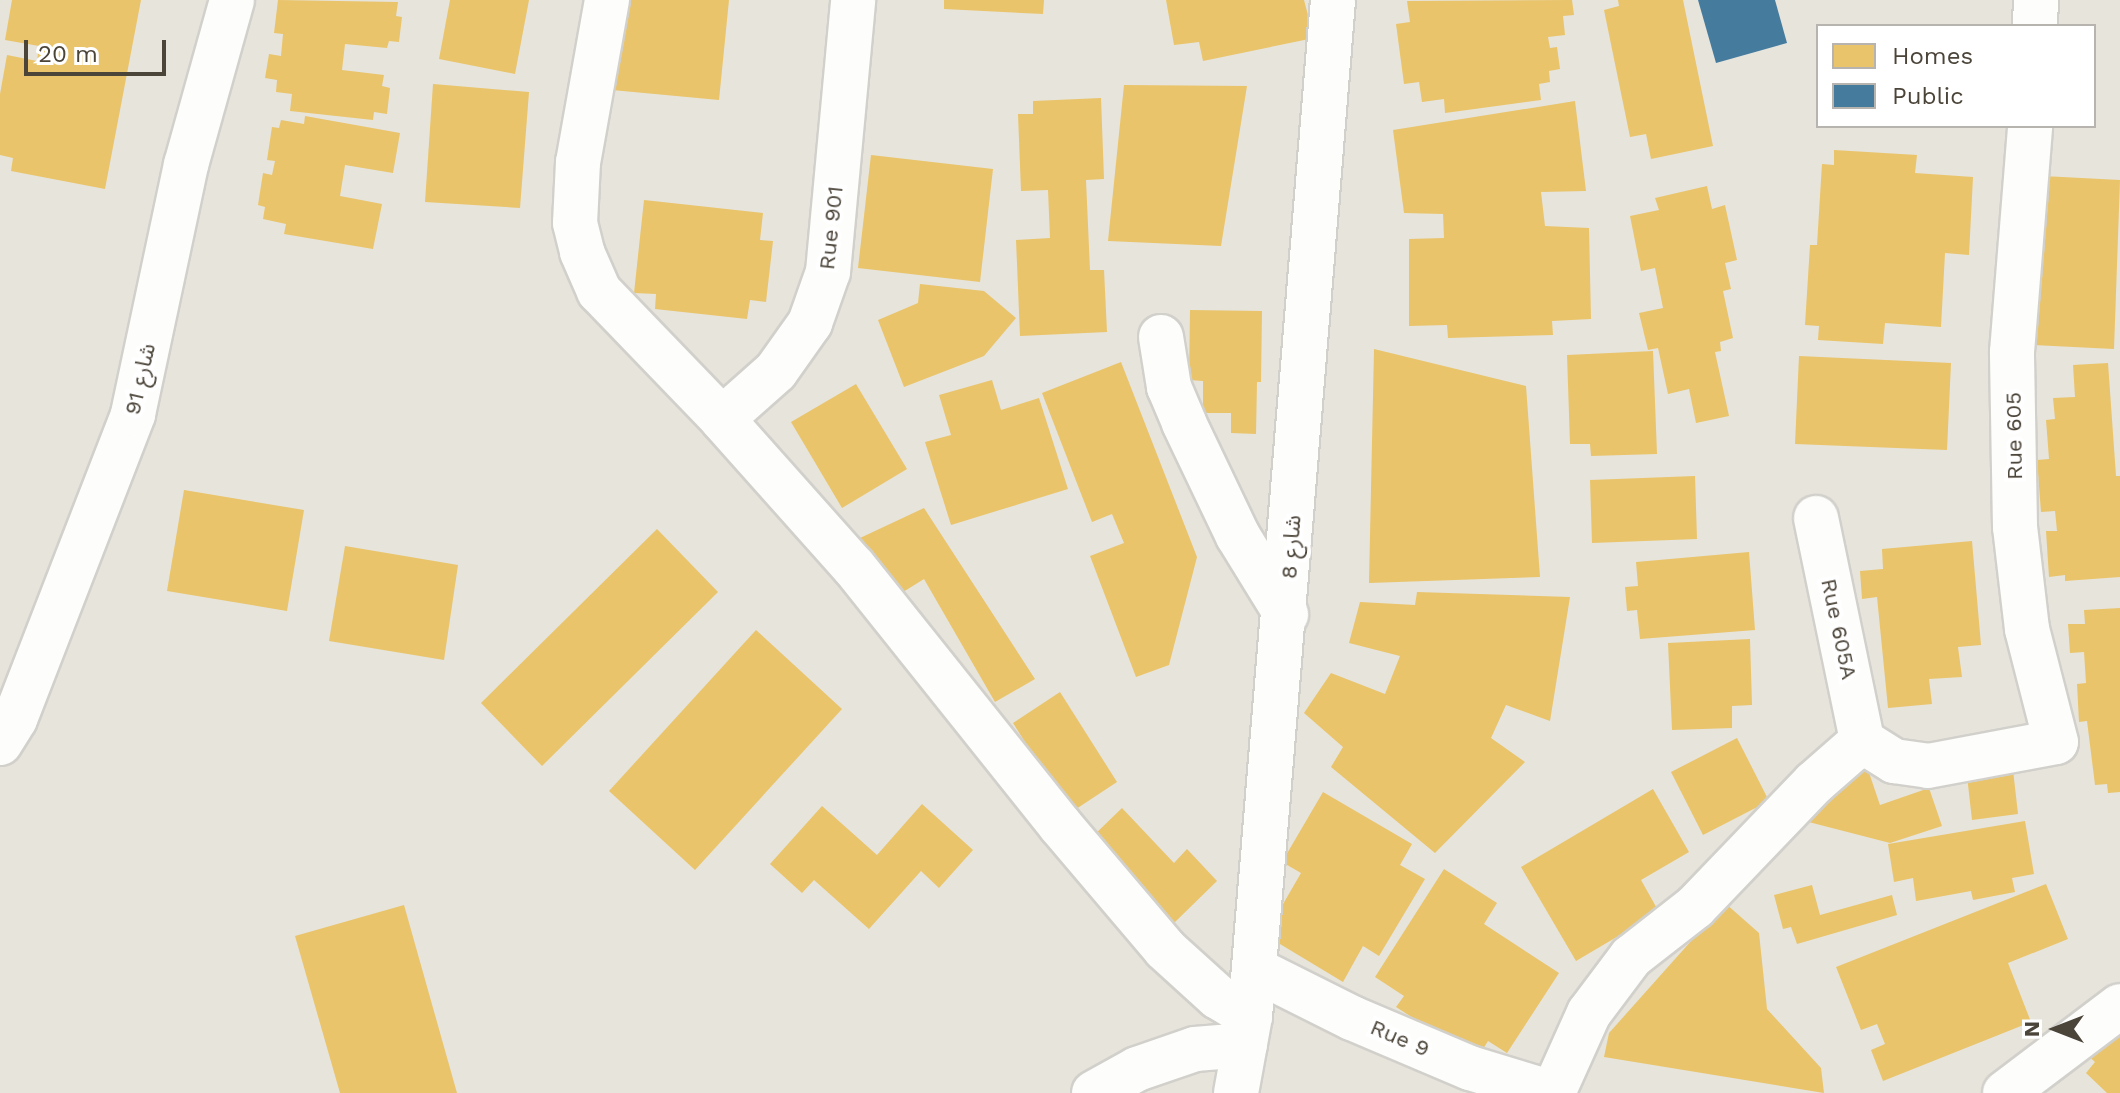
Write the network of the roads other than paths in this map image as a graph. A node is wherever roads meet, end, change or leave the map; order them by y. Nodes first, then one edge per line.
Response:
1 (232, 0) edge
2 (607, 0) edge
3 (853, 0) edge
4 (1333, 0) edge
5 (2036, 0) edge
6 (2035, 24) edge
7 (2030, 128) edge
8 (1161, 337) dead end
9 (722, 419) junction
10 (1816, 518) dead end
11 (1286, 614) junction
12 (1862, 741) junction
13 (0, 743) edge
14 (1254, 969) junction
15 (2120, 1006) edge
16 (1248, 1030) junction
17 (1094, 1093) edge
18 (1236, 1093) edge
19 (1552, 1093) edge
20 (2005, 1093) edge

1 - 13 street, شارع 91
2 - 9 street
3 - 9 street, Rue 901
4 - 11 street, شارع 8
5 - 6 street
7 - 12 street, Rue 605
8 - 11 street
9 - 16 street
10 - 12 street, Rue 605A
11 - 14 street, شارع 8
12 - 19 street
14 - 16 street, شارع 8
14 - 19 street, Rue 9
15 - 20 street
16 - 17 street
16 - 18 street, شارع 8

